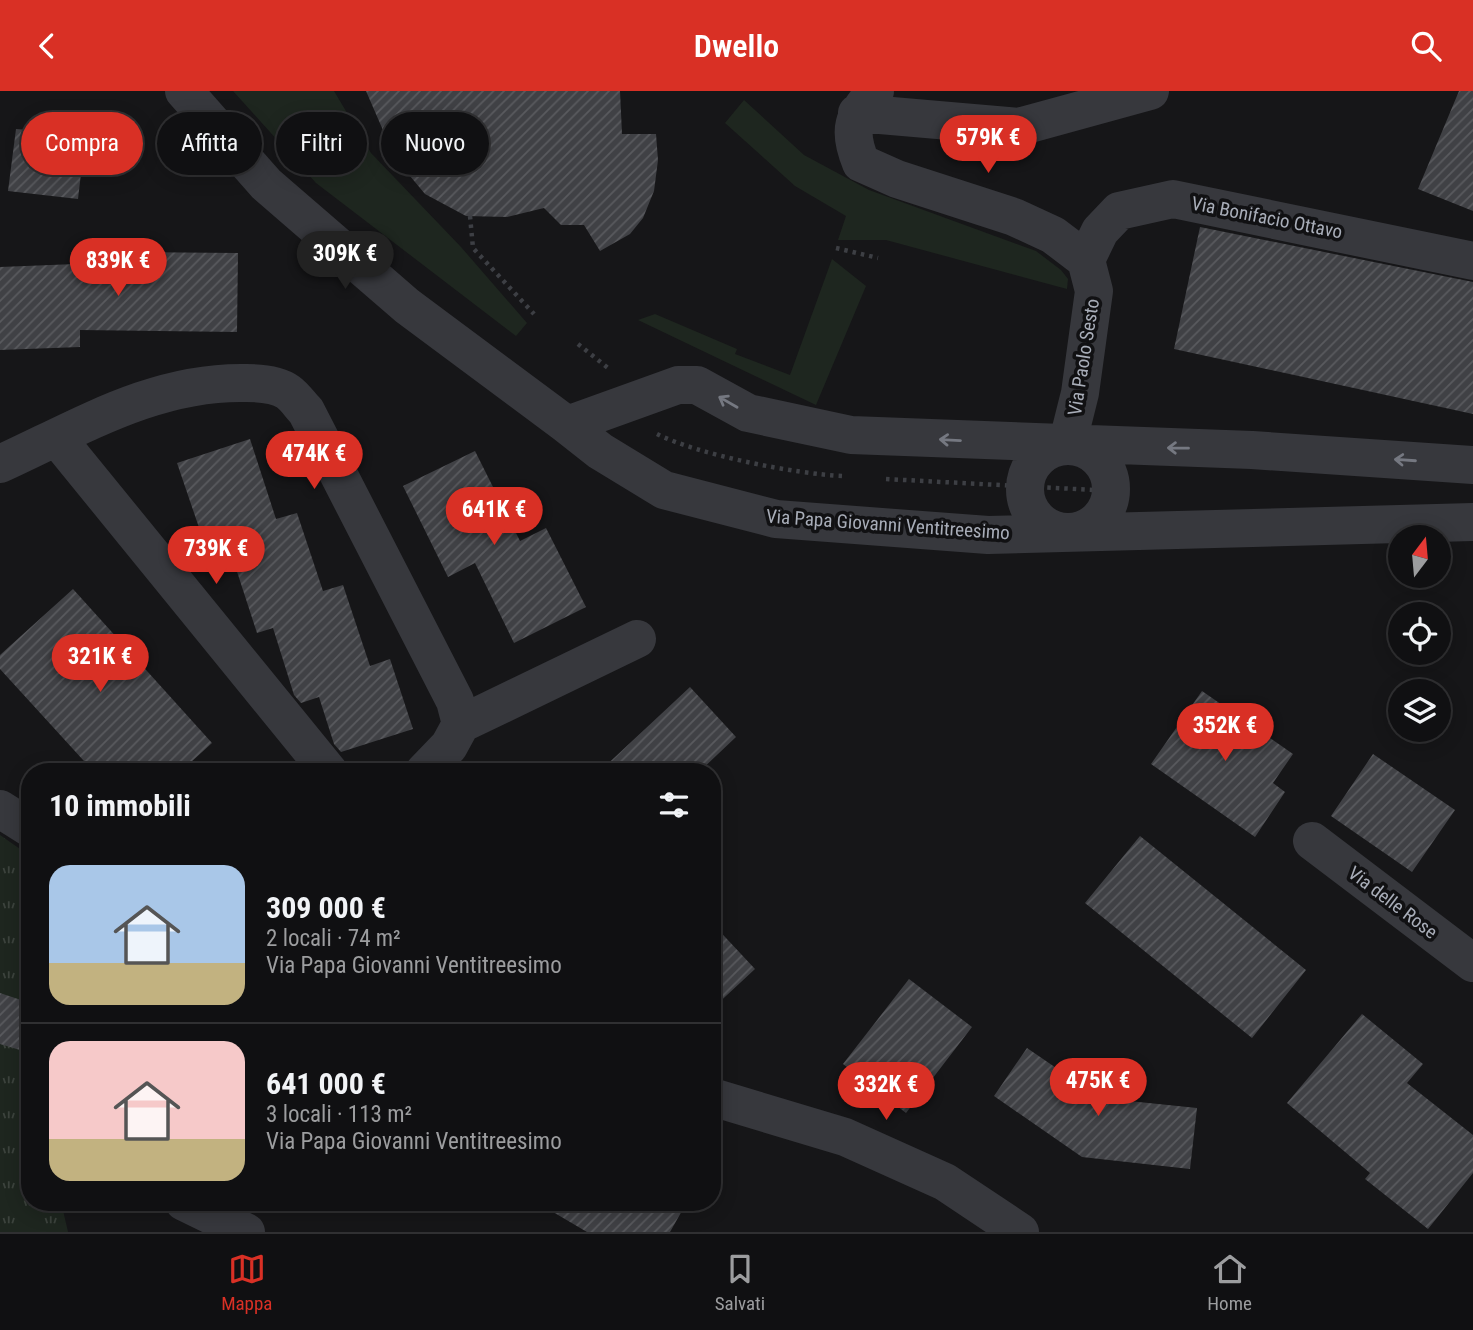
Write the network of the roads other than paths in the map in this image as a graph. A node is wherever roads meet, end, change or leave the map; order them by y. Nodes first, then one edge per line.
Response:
1 (184, 91) edge
2 (1150, 91) edge
3 (866, 102) edge
4 (1086, 260) junction
5 (1473, 261) edge
6 (567, 425) junction
7 (57, 438) junction
8 (1067, 445) junction
9 (0, 464) edge
10 (1473, 465) edge
11 (1473, 522) edge
12 (1064, 532) junction
13 (637, 639) dead end
14 (461, 724) junction
15 (321, 763) edge
16 (433, 763) edge
17 (0, 809) edge
18 (21, 822) edge
19 (1312, 841) dead end
20 (1473, 963) edge
21 (721, 1100) edge
22 (203, 1211) edge
23 (246, 1232) edge
24 (1020, 1232) edge

1 - 6 street, Via Papa Giovanni Ventitreesimo
2 - 3 street
3 - 4 street
4 - 5 street, Via Bonifacio Ottavo
4 - 8 street, Via Paolo Sesto
8 -> 6 street, Via Papa Giovanni Ventitreesimo
6 - 12 street, Via Papa Giovanni Ventitreesimo
7 - 9 street
7 - 14 street
7 - 15 street
10 -> 8 street, Via Papa Giovanni Ventitreesimo
8 - 12 street, Via Papa Giovanni Ventitreesimo
8 - 12 street, Via Papa Giovanni Ventitreesimo
11 - 12 street, Via Papa Giovanni Ventitreesimo
13 - 14 street
14 - 16 street
17 - 18 street
19 - 20 street, Via delle Rose
21 - 24 street
22 - 23 street

